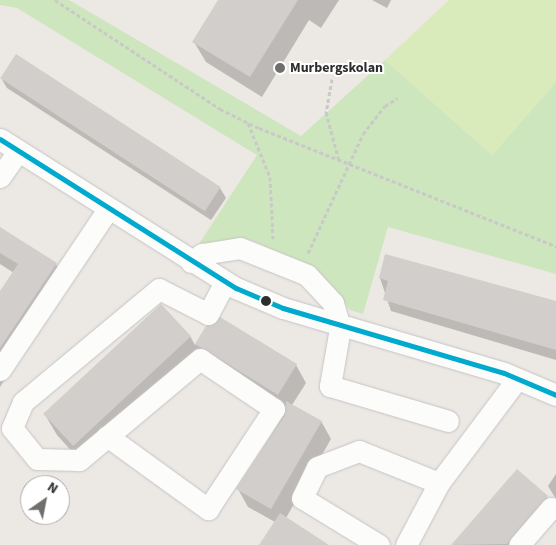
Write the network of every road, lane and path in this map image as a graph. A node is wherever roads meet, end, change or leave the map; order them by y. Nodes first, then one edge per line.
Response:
1 (55, 0) edge
2 (332, 79) dead end
3 (398, 98) dead end
4 (247, 122) junction
5 (0, 139) edge
6 (18, 151) junction
7 (339, 161) junction
8 (347, 165) junction
9 (0, 177) edge
10 (108, 208) junction
11 (271, 244) dead end
12 (556, 246) edge
13 (191, 262) junction
14 (300, 272) junction
15 (225, 282) junction
16 (340, 328) junction
17 (0, 370) edge
18 (517, 379) junction
19 (556, 395) edge
20 (448, 421) dead end
21 (107, 436) junction
22 (439, 483) junction
23 (556, 509) edge
24 (379, 545) edge
25 (406, 545) edge
26 (518, 545) edge

1 - 4 path
2 - 7 path
3 - 8 path
4 - 7 path
4 - 11 path
5 - 6 street
6 - 9 street
6 - 10 street
7 - 8 path
8 - 12 path
8 - 14 path
10 - 13 street
10 - 17 street
13 - 14 street
13 - 15 street
14 - 16 street
15 - 16 street
15 - 21 street
16 - 18 street
16 - 20 street
18 - 19 street
18 - 22 street
21 - 21 street
22 - 24 street
22 - 25 street
23 - 26 street

